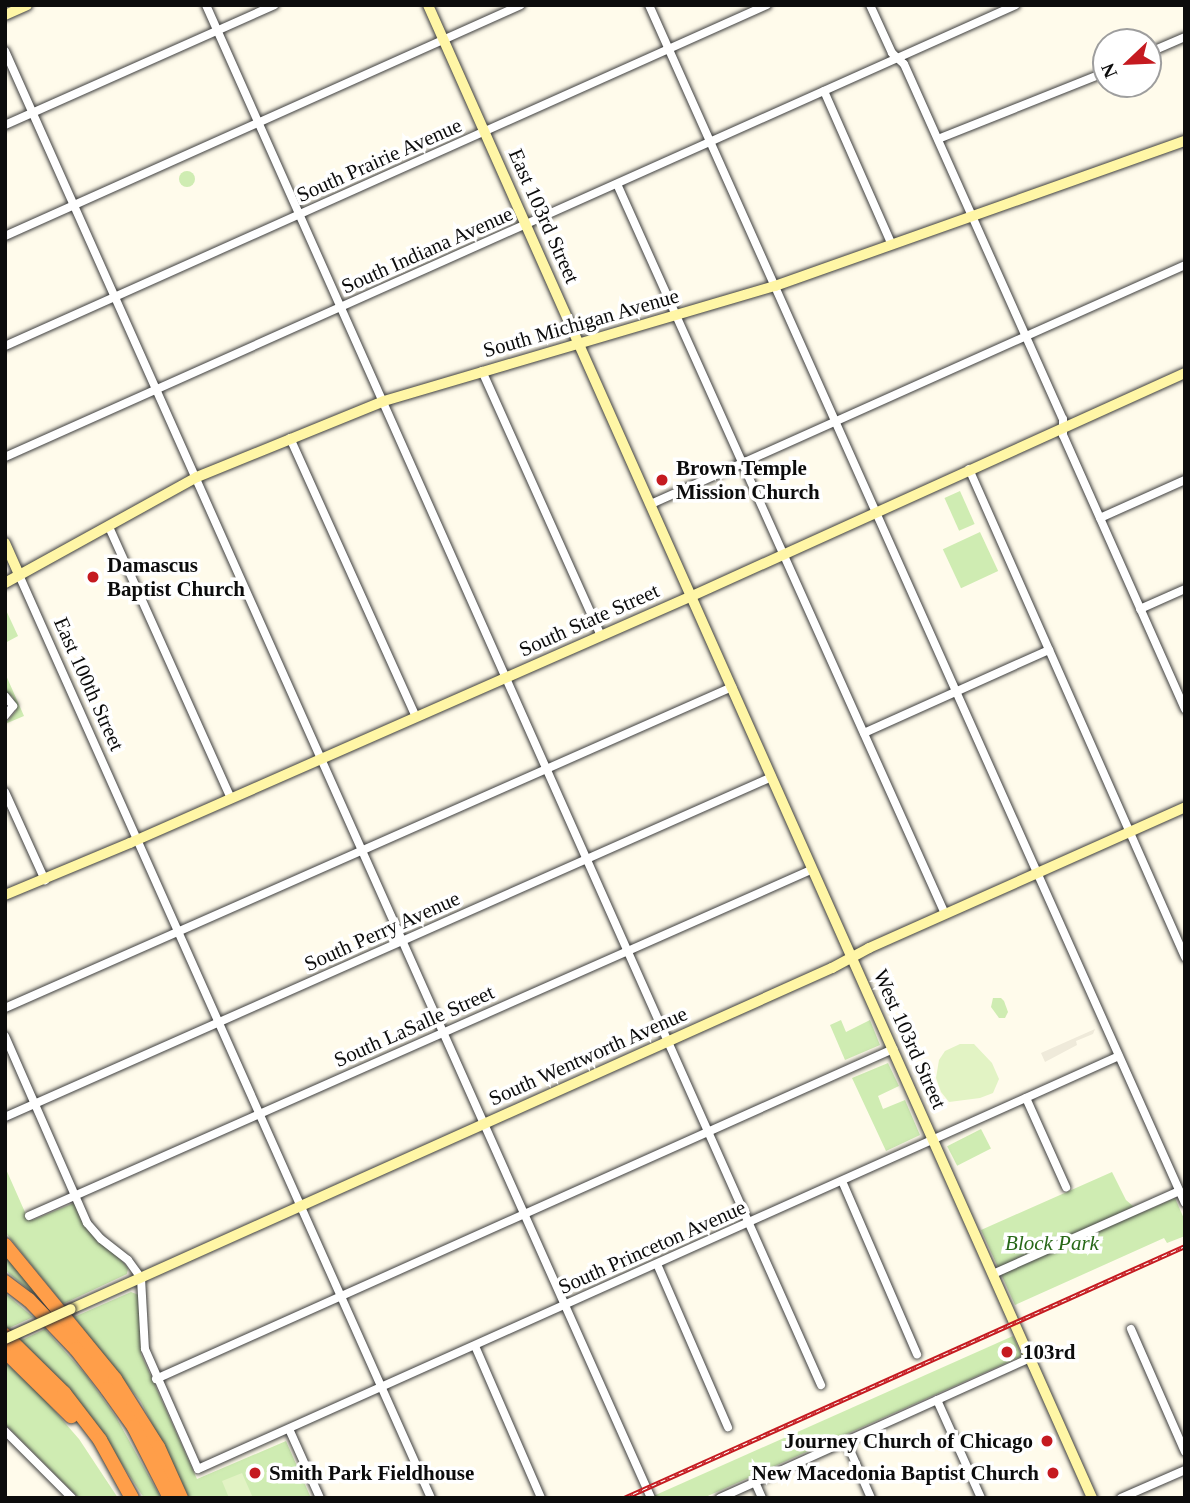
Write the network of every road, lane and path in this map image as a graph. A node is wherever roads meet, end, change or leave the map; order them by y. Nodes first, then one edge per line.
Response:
1 (27, 5) edge
2 (206, 5) edge
3 (274, 5) edge
4 (428, 5) edge
5 (521, 5) edge
6 (649, 5) edge
7 (767, 5) edge
8 (870, 5) edge
9 (1016, 5) edge
10 (5, 15) edge
11 (217, 31) junction
12 (1185, 37) edge
13 (444, 40) junction
14 (1162, 47) edge
15 (669, 50) junction
16 (5, 51) edge
17 (898, 59) junction
18 (1092, 78) edge
19 (824, 91) junction
20 (33, 113) junction
21 (259, 123) junction
22 (5, 125) edge
23 (485, 133) junction
24 (938, 139) junction
25 (710, 141) junction
26 (1185, 141) edge
27 (617, 184) junction
28 (75, 205) junction
29 (300, 215) junction
30 (972, 217) junction
31 (527, 225) junction
32 (5, 236) edge
33 (892, 245) junction
34 (1185, 265) edge
35 (775, 286) junction
36 (116, 297) junction
37 (342, 307) junction
38 (676, 316) junction
39 (1026, 336) junction
40 (579, 343) junction
41 (5, 346) edge
42 (482, 371) junction
43 (1185, 373) edge
44 (158, 390) junction
45 (384, 401) junction
46 (836, 421) junction
47 (1063, 427) junction
48 (289, 438) junction
49 (5, 457) edge
50 (743, 463) junction
51 (969, 469) junction
52 (197, 477) junction
53 (1185, 480) edge
54 (651, 504) junction
55 (876, 512) junction
56 (1100, 518) junction
57 (109, 527) junction
58 (5, 543) edge
59 (784, 554) junction
60 (19, 575) junction
61 (5, 583) edge
62 (1185, 589) edge
63 (692, 596) junction
64 (1140, 609) junction
65 (601, 636) junction
66 (1049, 650) junction
67 (508, 677) junction
68 (732, 687) junction
69 (956, 692) junction
70 (5, 696) edge
71 (1182, 698) edge
72 (1185, 709) edge
73 (5, 716) edge
74 (416, 717) junction
75 (864, 733) junction
76 (323, 758) junction
77 (548, 768) junction
78 (772, 777) junction
79 (5, 792) edge
80 (231, 799) junction
81 (1185, 807) edge
82 (1129, 832) junction
83 (138, 840) junction
84 (363, 850) junction
85 (588, 859) junction
86 (813, 869) junction
87 (1037, 873) junction
88 (45, 880) junction
89 (5, 895) edge
90 (945, 914) junction
91 (179, 931) junction
92 (404, 940) junction
93 (628, 950) junction
94 (853, 957) junction
95 (1185, 957) edge
96 (5, 1008) edge
97 (219, 1022) junction
98 (444, 1032) junction
99 (5, 1036) edge
100 (669, 1041) junction
101 (893, 1049) junction
102 (1119, 1056) junction
103 (1026, 1098) junction
104 (35, 1104) junction
105 (260, 1114) junction
106 (5, 1117) edge
107 (485, 1124) junction
108 (709, 1132) junction
109 (934, 1140) junction
110 (842, 1181) junction
111 (1066, 1187) dead end
112 (1179, 1191) junction
113 (76, 1195) junction
114 (1185, 1203) edge
115 (301, 1206) junction
116 (525, 1215) junction
117 (29, 1216) dead end
118 (749, 1223) junction
119 (5, 1245) edge
120 (657, 1264) junction
121 (993, 1274) junction
122 (141, 1278) junction
123 (5, 1282) edge
124 (341, 1296) junction
125 (565, 1305) junction
126 (1131, 1329) dead end
127 (5, 1337) edge
128 (475, 1346) junction
129 (5, 1351) edge
130 (917, 1354) dead end
131 (1030, 1358) junction
132 (156, 1379) junction
133 (821, 1385) dead end
134 (382, 1387) junction
135 (937, 1400) junction
136 (728, 1427) dead end
137 (289, 1429) junction
138 (5, 1431) edge
139 (17, 1440) junction
140 (846, 1441) junction
141 (5, 1446) edge
142 (1185, 1452) edge
143 (112, 1465) junction
144 (1185, 1470) edge
145 (755, 1482) junction
146 (72, 1498) edge
147 (132, 1498) edge
148 (170, 1498) edge
149 (181, 1498) edge
150 (320, 1498) edge
151 (430, 1498) edge
152 (541, 1498) edge
153 (651, 1498) edge
154 (720, 1498) edge
155 (762, 1498) edge
156 (871, 1498) edge
157 (981, 1498) edge
158 (1092, 1498) edge
159 (1121, 1498) edge

1 - 10 main road
2 - 11 street
3 - 11 street
4 - 13 main road, East 103rd Street
5 - 13 street
6 - 15 street
7 - 15 street, South Prairie Avenue
8 - 17 street
9 - 17 street, South Indiana Avenue
11 - 20 street
11 - 21 street
12 - 14 street
13 - 21 street
13 - 23 main road, East 103rd Street
15 - 23 street, South Prairie Avenue
15 - 25 street
16 - 20 street
17 - 19 street, South Indiana Avenue
17 - 24 street
18 - 24 street
19 - 25 street, South Indiana Avenue
19 - 33 street
20 - 22 street
20 - 28 street
21 - 28 street
21 - 29 street
23 - 29 street, South Prairie Avenue
23 - 31 main road, East 103rd Street
24 - 30 street
25 - 27 street, South Indiana Avenue
25 - 35 street
26 - 30 main road, South Michigan Avenue
27 - 31 street, South Indiana Avenue
27 - 38 street
28 - 32 street
28 - 36 street
29 - 36 street, South Prairie Avenue
29 - 37 street
30 - 33 main road, South Michigan Avenue
30 - 39 street
31 - 37 street, South Indiana Avenue
31 - 40 main road, East 103rd Street
33 - 35 main road, South Michigan Avenue
34 - 39 street
35 - 38 main road, South Michigan Avenue
35 - 46 street
36 - 41 street, South Prairie Avenue
36 - 44 street
37 - 44 street, South Indiana Avenue
37 - 45 street
38 - 40 main road, South Michigan Avenue
38 - 50 street
39 - 46 street
39 - 47 street
40 - 42 main road, South Michigan Avenue
40 - 54 main road, East 103rd Street
42 - 45 main road, South Michigan Avenue
42 - 65 street
43 - 47 main road, South State Street
44 - 49 street, South Indiana Avenue
44 - 52 street
45 - 48 main road, South Michigan Avenue
45 - 67 street
46 - 50 street
46 - 55 street
47 - 51 main road, South State Street
47 - 56 street
48 - 52 main road, South Michigan Avenue
48 - 74 street
50 - 54 street
50 - 59 street
51 - 55 main road, South State Street
51 - 66 street
52 - 57 main road, South Michigan Avenue
52 - 76 street
53 - 56 street
54 - 63 main road, East 103rd Street
55 - 59 main road, South State Street
55 - 69 street
56 - 64 street
57 - 60 main road, South Michigan Avenue
57 - 80 street
58 - 60 main road, East 100th Street
59 - 63 main road, South State Street
59 - 75 street
60 - 61 main road, South Michigan Avenue
60 - 83 street, East 100th Street
62 - 64 street
63 - 65 main road, South State Street
63 - 68 main road, West 103rd Street
64 - 71 street
65 - 67 main road, South State Street
66 - 69 street
66 - 82 street
67 - 74 main road, South State Street
67 - 77 street
68 - 77 street
68 - 78 main road, West 103rd Street
69 - 75 street
69 - 87 street
70 - 73 street
71 - 72 street
74 - 76 main road, South State Street
75 - 90 street
76 - 80 main road, South State Street
76 - 84 street
77 - 84 street
77 - 85 street
78 - 85 street, South Perry Avenue
78 - 86 main road, West 103rd Street
79 - 88 street
80 - 83 main road, South State Street
81 - 82 main road, South Wentworth Avenue
82 - 87 main road, South Wentworth Avenue
82 - 95 street
83 - 88 main road, South State Street
83 - 91 street, East 100th Street
84 - 91 street
84 - 92 street
85 - 92 street, South Perry Avenue
85 - 93 street
86 - 93 street, South LaSalle Street
86 - 94 main road, West 103rd Street
87 - 90 main road, South Wentworth Avenue
87 - 102 street
88 - 89 main road, South State Street
90 - 94 main road, South Wentworth Avenue
91 - 96 street
91 - 97 street, East 100th Street
92 - 97 street, South Perry Avenue
92 - 98 street
93 - 98 street, South LaSalle Street
93 - 100 street
94 - 100 main road, South Wentworth Avenue
94 - 101 main road, West 103rd Street
97 - 104 street, South Perry Avenue
97 - 105 street, East 100th Street
98 - 105 street, South LaSalle Street
98 - 107 street
99 - 104 street
100 - 107 main road, South Wentworth Avenue
100 - 108 street
101 - 108 street
101 - 109 main road, West 103rd Street
102 - 103 street, South Princeton Avenue
102 - 112 street
103 - 109 street, South Princeton Avenue
103 - 111 street
104 - 106 street, South Perry Avenue
104 - 113 street
105 - 113 street, South LaSalle Street
105 - 115 street, East 100th Street
107 - 115 main road, South Wentworth Avenue
107 - 116 street
108 - 116 street
108 - 118 street
109 - 110 street, South Princeton Avenue
109 - 121 main road, West 103rd Street
110 - 118 street, South Princeton Avenue
110 - 130 street
112 - 114 street
112 - 121 street
113 - 117 street, South LaSalle Street
113 - 122 street
115 - 122 main road, South Wentworth Avenue
115 - 124 street, East 100th Street
116 - 124 street
116 - 125 street
118 - 120 street, South Princeton Avenue
118 - 133 street
119 - 149 highway
120 - 125 street, South Princeton Avenue
120 - 136 street
121 - 131 main road, West 103rd Street
122 - 127 main road, South Wentworth Avenue, bridge
122 - 132 street
123 - 148 highway
124 - 132 street
124 - 134 street, East 100th Street
125 - 128 street, South Princeton Avenue
125 - 153 street
126 - 142 street
127 - 143 highway
128 - 134 street, South Princeton Avenue
128 - 152 street
129 - 143 highway
131 - 135 street
131 - 158 main road, West 103rd Street
132 - 137 street, South Princeton Avenue
134 - 137 street, South Princeton Avenue
134 - 151 street, East 100th Street
135 - 140 street
135 - 157 street
137 - 150 street
138 - 139 street
139 - 141 street
139 - 146 street
140 - 145 street
140 - 156 street
143 - 147 highway
144 - 159 street
145 - 154 street
145 - 155 street

